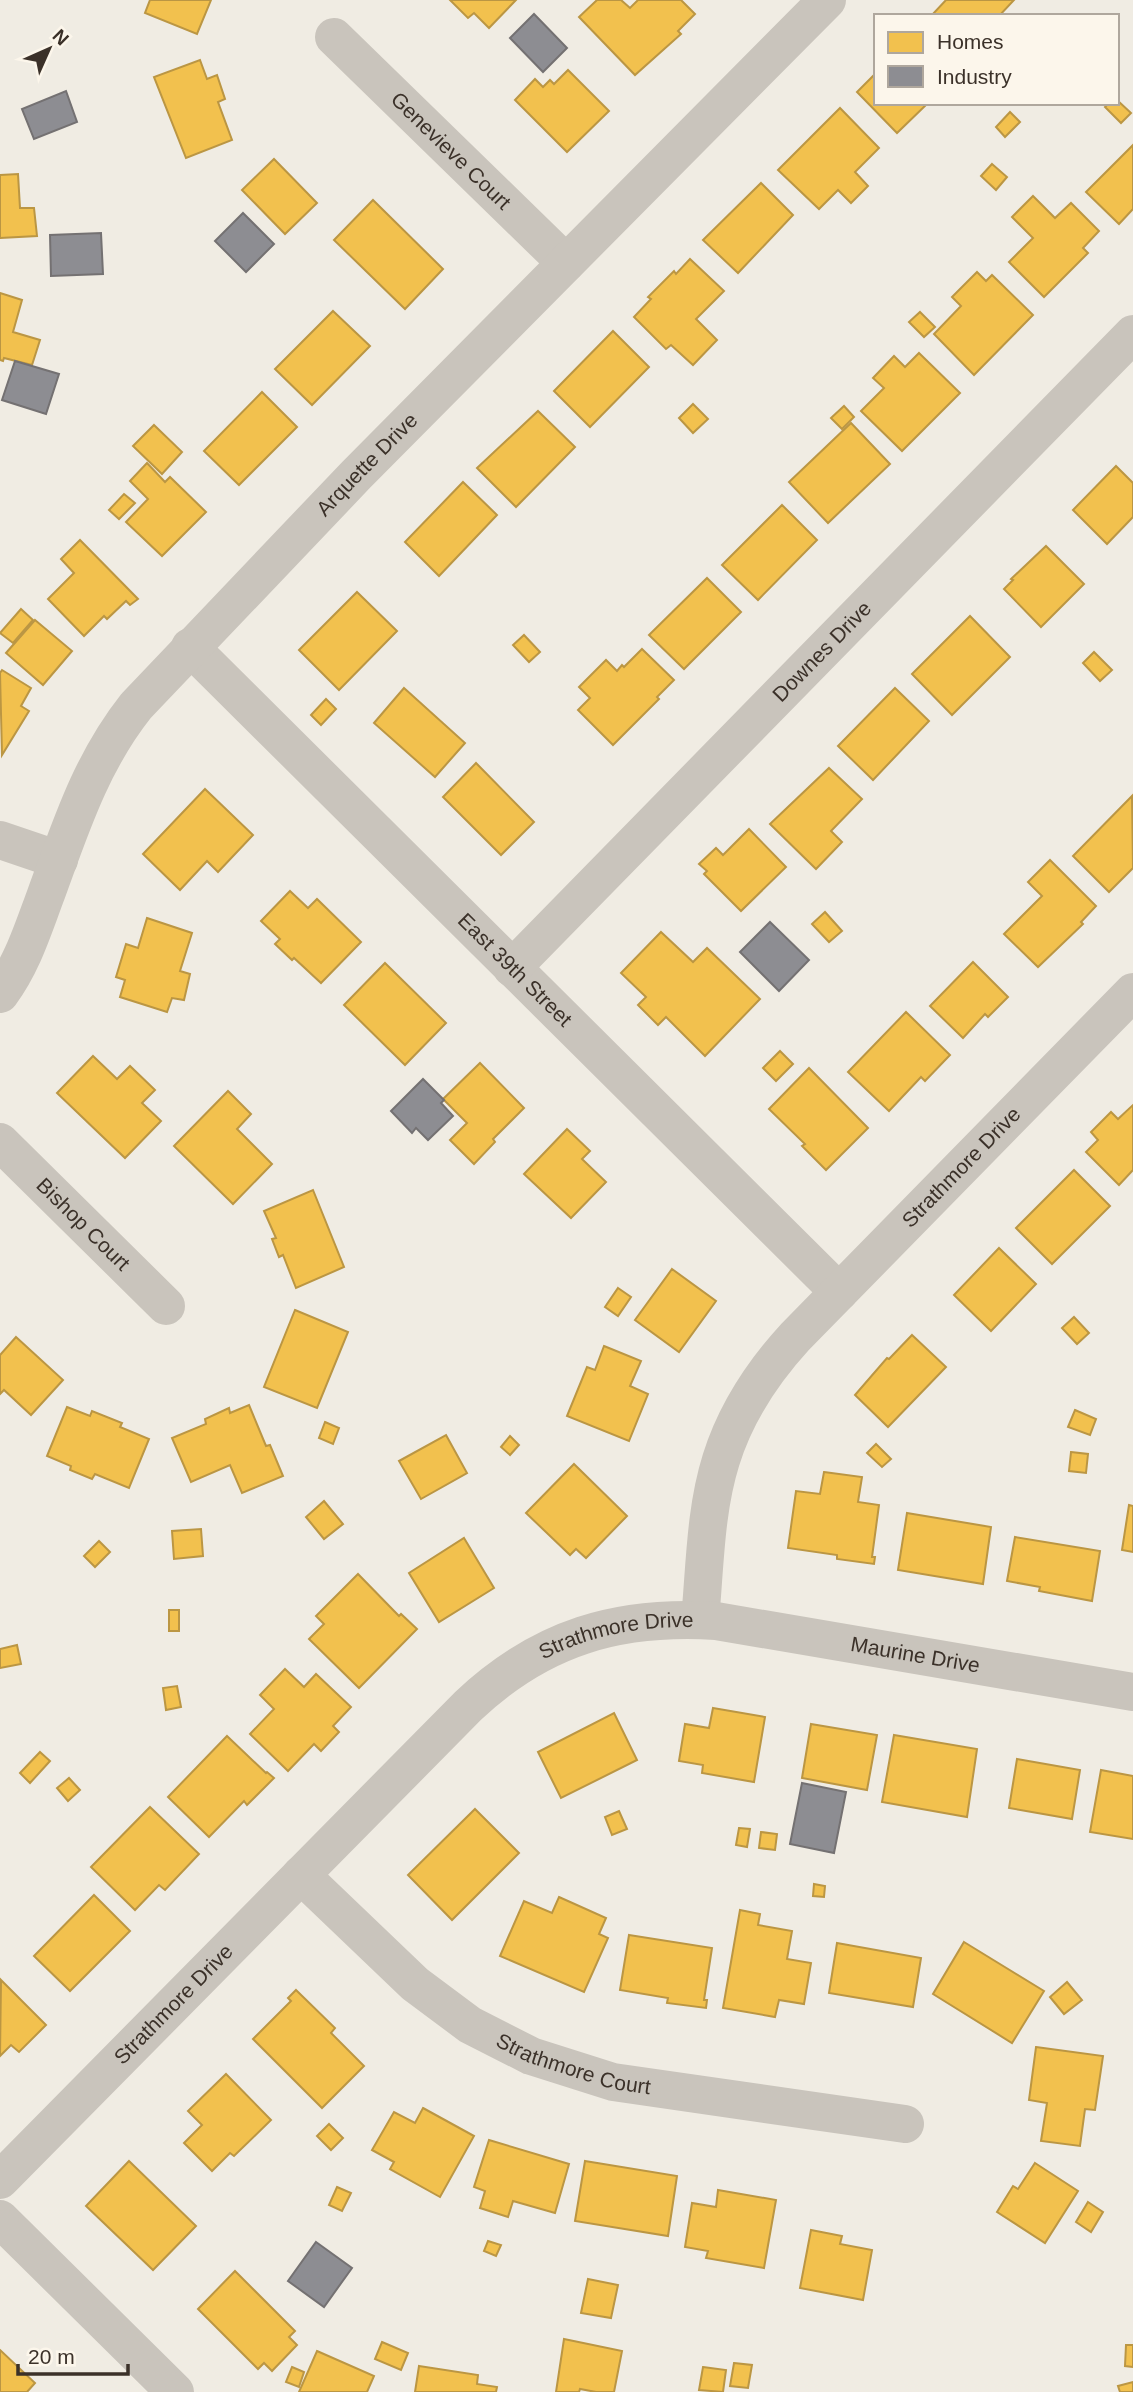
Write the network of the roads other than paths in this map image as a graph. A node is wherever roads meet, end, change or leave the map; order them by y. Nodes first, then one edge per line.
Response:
1 (827, 0) edge
2 (334, 37) dead end
3 (566, 263) junction
4 (1133, 334) edge
5 (190, 647) junction
6 (0, 840) edge
7 (59, 860) junction
8 (512, 968) junction
9 (1133, 992) edge
10 (0, 994) edge
11 (0, 1142) edge
12 (839, 1292) junction
13 (166, 1307) dead end
14 (699, 1620) junction
15 (1133, 1692) edge
16 (301, 1875) junction
17 (905, 2124) dead end
18 (0, 2180) edge
19 (0, 2219) edge
20 (175, 2392) edge

1 - 3 street, Arquette Drive
2 - 3 street, Genevieve Court
3 - 5 street, Arquette Drive
4 - 8 street, Downes Drive
5 - 7 street, Arquette Drive
5 - 8 street, East 39th Street
6 - 7 street
7 - 10 street, Arquette Drive
8 - 12 street, East 39th Street
9 - 12 street, Strathmore Drive
11 - 13 street, Bishop Court
12 - 14 street, Strathmore Drive
14 - 15 street, Maurine Drive
14 - 16 street, Strathmore Drive
16 - 17 street, Strathmore Court
16 - 18 street, Strathmore Drive
19 - 20 street

